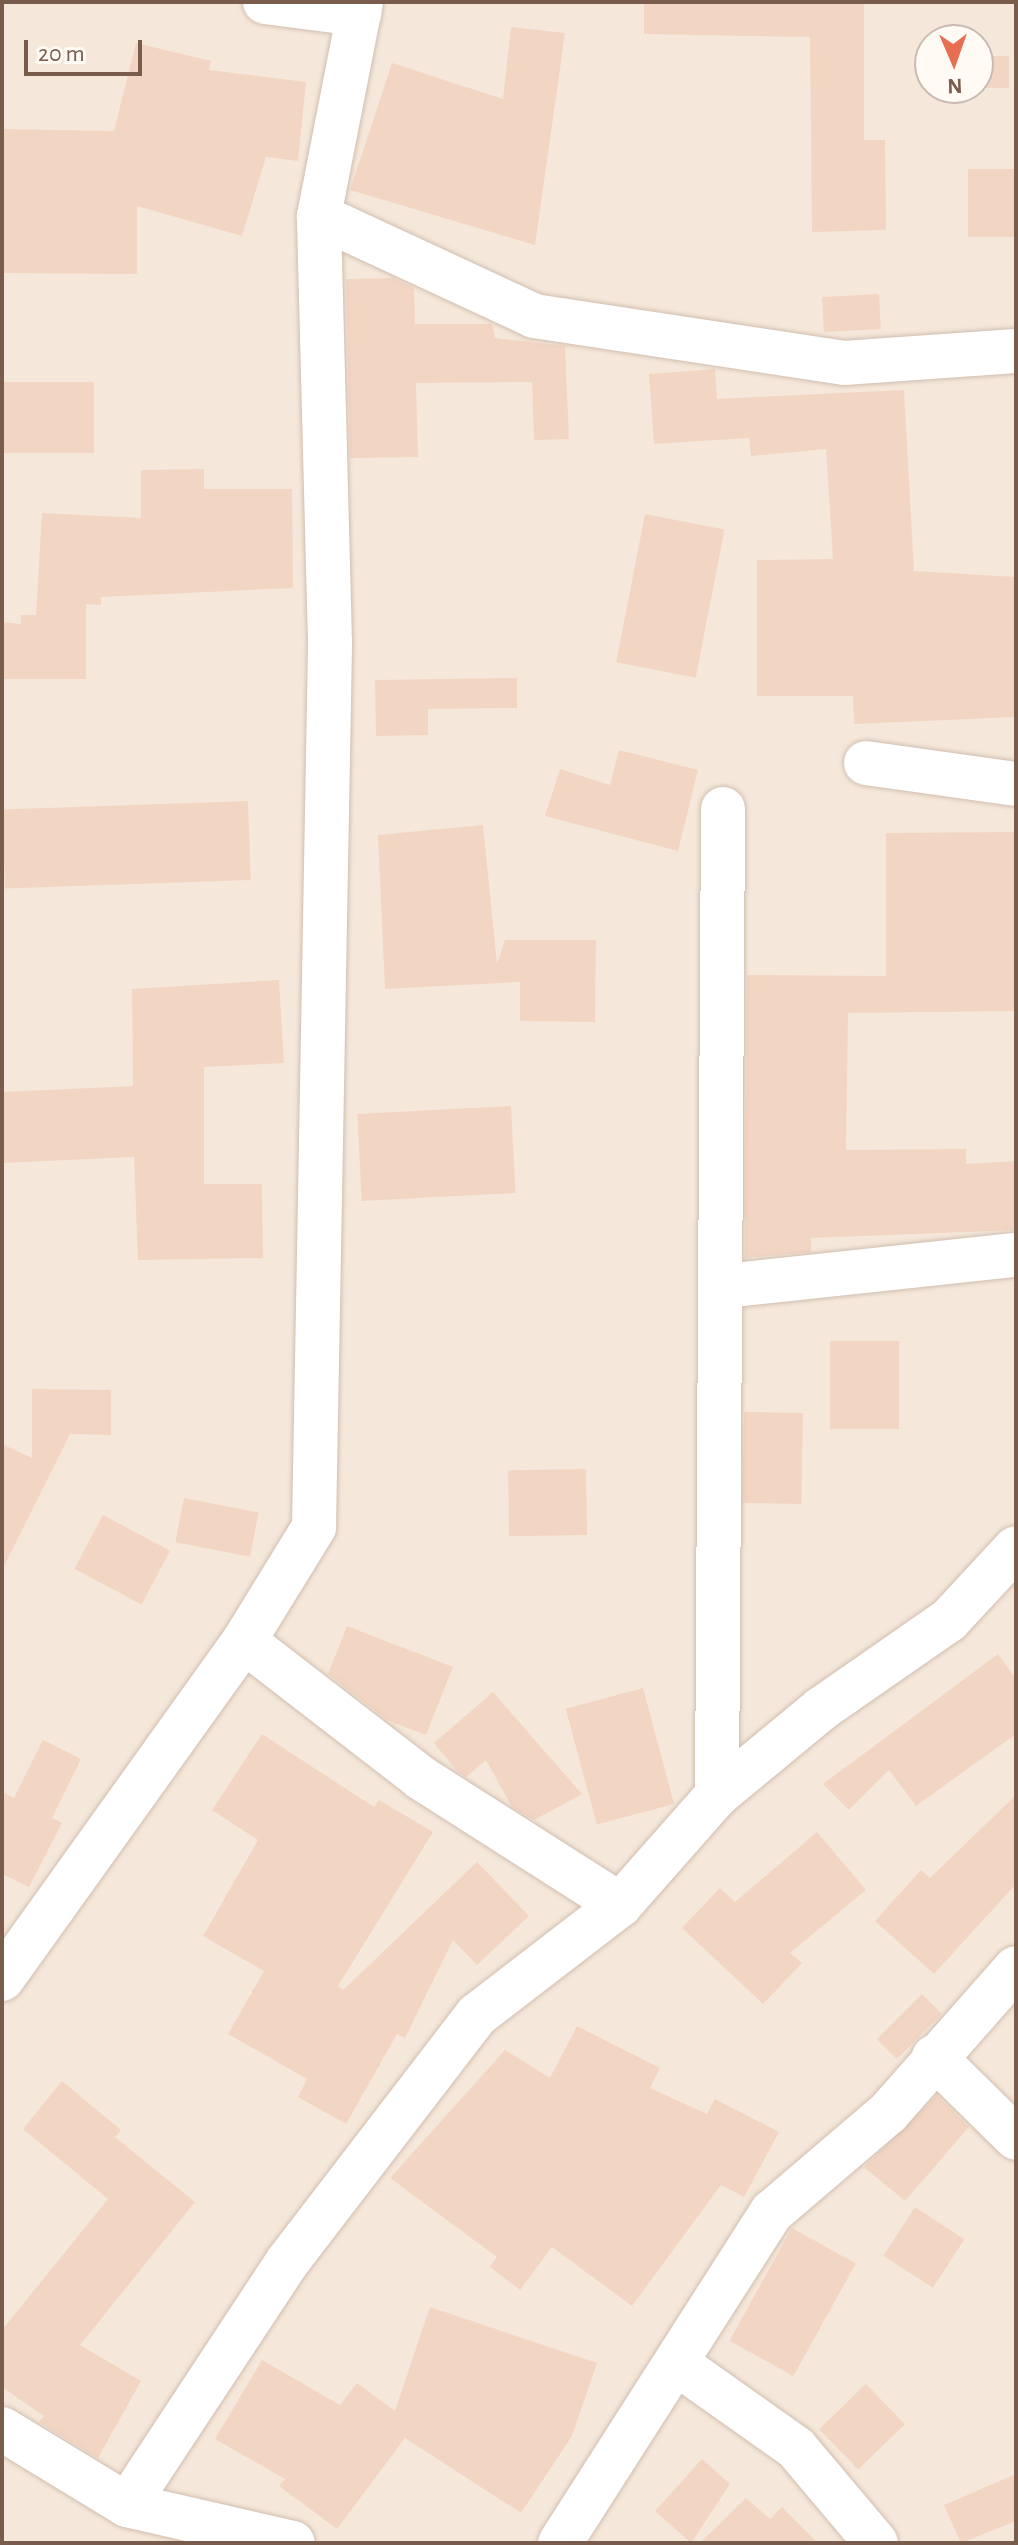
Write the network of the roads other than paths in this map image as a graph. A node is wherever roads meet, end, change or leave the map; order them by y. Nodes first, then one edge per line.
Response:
1 (265, 2) edge
2 (360, 8) edge
3 (319, 216) junction
4 (1016, 351) edge
5 (866, 763) dead end
6 (1016, 784) edge
7 (723, 809) dead end
8 (1016, 1255) edge
9 (724, 1286) junction
10 (1016, 1548) edge
11 (244, 1641) junction
12 (717, 1795) junction
13 (620, 1905) junction
14 (1016, 1968) edge
15 (2, 1979) edge
16 (934, 2057) junction
17 (1016, 2138) edge
18 (676, 2363) junction
19 (2, 2429) edge
20 (127, 2505) junction
21 (293, 2543) edge
22 (560, 2543) edge
23 (876, 2543) edge

1 - 2 street
2 - 3 street
3 - 4 street
3 - 11 street
5 - 6 street
7 - 9 street
8 - 9 street
9 - 12 street
10 - 12 street
11 - 13 street
11 - 15 street
12 - 13 street
13 - 20 street
14 - 16 street
16 - 17 street
16 - 18 street
18 - 22 street
18 - 23 street
19 - 20 street
20 - 21 street

